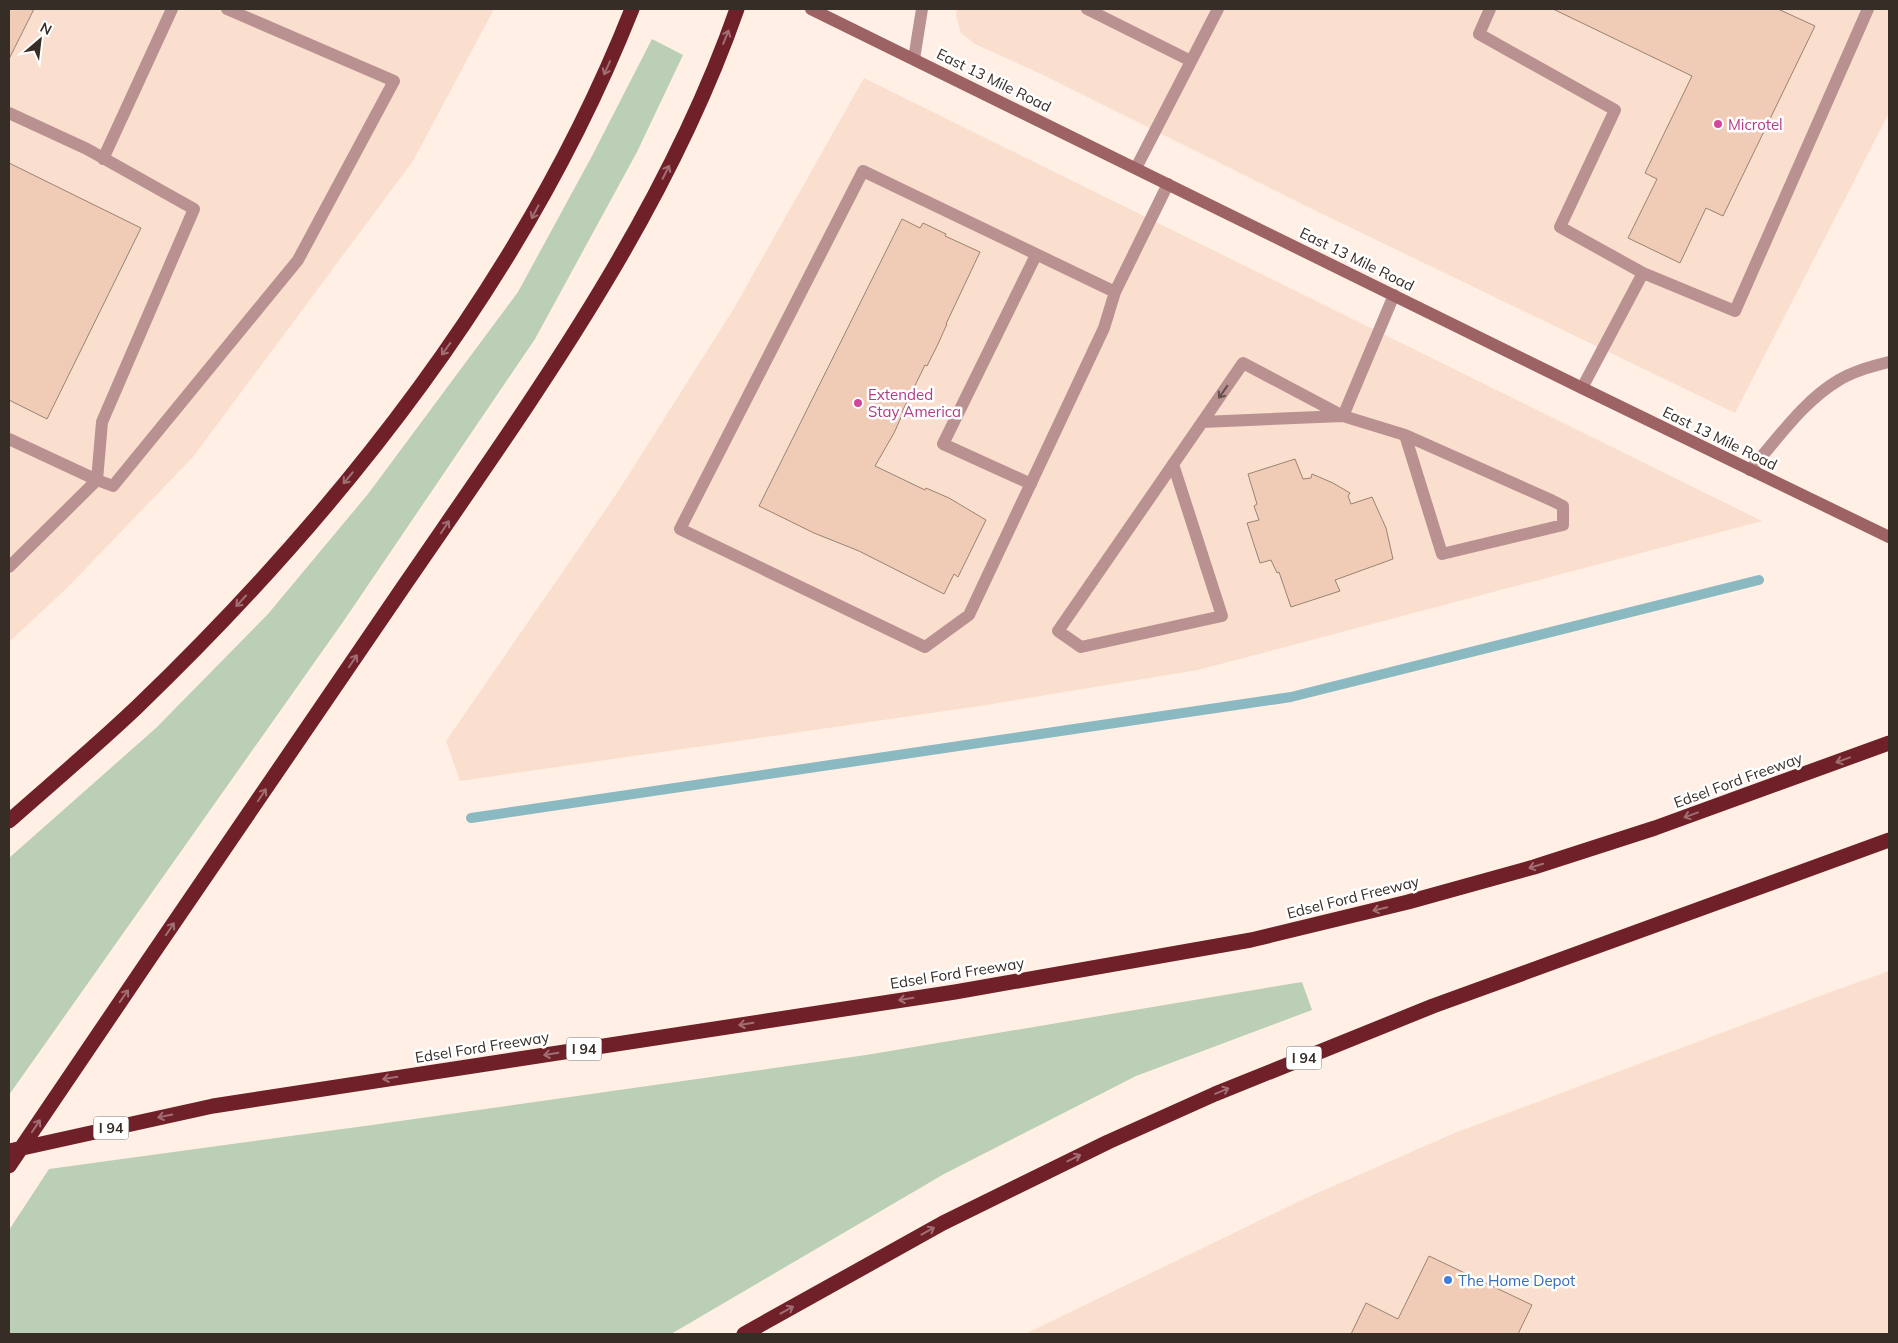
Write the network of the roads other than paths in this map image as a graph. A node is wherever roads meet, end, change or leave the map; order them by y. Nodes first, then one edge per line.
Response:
1 (172, 9) edge
2 (227, 9) edge
3 (632, 9) edge
4 (737, 9) edge
5 (811, 9) edge
6 (922, 9) edge
7 (1087, 9) edge
8 (1218, 9) edge
9 (1490, 9) edge
10 (1868, 9) edge
11 (914, 59) junction
12 (1191, 61) junction
13 (9, 113) edge
14 (103, 158) junction
15 (1136, 168) junction
16 (1168, 184) junction
17 (1036, 255) junction
18 (1644, 273) junction
19 (1115, 292) junction
20 (1394, 295) junction
21 (1889, 362) edge
22 (1582, 388) junction
23 (1343, 416) junction
24 (1202, 422) junction
25 (1405, 435) junction
26 (9, 439) edge
27 (1174, 464) junction
28 (1750, 470) junction
29 (97, 480) junction
30 (1031, 484) junction
31 (1889, 537) edge
32 (9, 567) edge
33 (1889, 743) edge
34 (9, 821) edge
35 (1889, 840) edge
36 (9, 1151) edge
37 (9, 1166) edge
38 (744, 1334) edge

1 - 14 street
2 - 29 street
3 -> 34 highway
37 -> 4 highway
5 - 11 main road, East 13 Mile Road
6 - 11 street
7 - 12 street
8 - 12 street
9 - 18 street
10 - 18 street
11 - 15 main road, East 13 Mile Road
12 - 15 street
13 - 14 street
14 - 29 street
15 - 16 main road, East 13 Mile Road
16 - 19 street
16 - 20 main road, East 13 Mile Road
17 - 19 street
17 - 30 street
17 - 30 street
18 - 22 street
19 - 30 street
20 - 22 main road, East 13 Mile Road
20 - 23 street
21 - 28 street
22 - 28 main road, East 13 Mile Road
23 - 24 street
23 -> 24 street
23 - 25 street
24 - 27 street
25 - 25 street
26 - 29 street
27 - 27 street
28 - 31 main road, East 13 Mile Road
29 - 32 street
33 -> 36 highway, Edsel Ford Freeway / I 94
38 -> 35 highway, I 94

